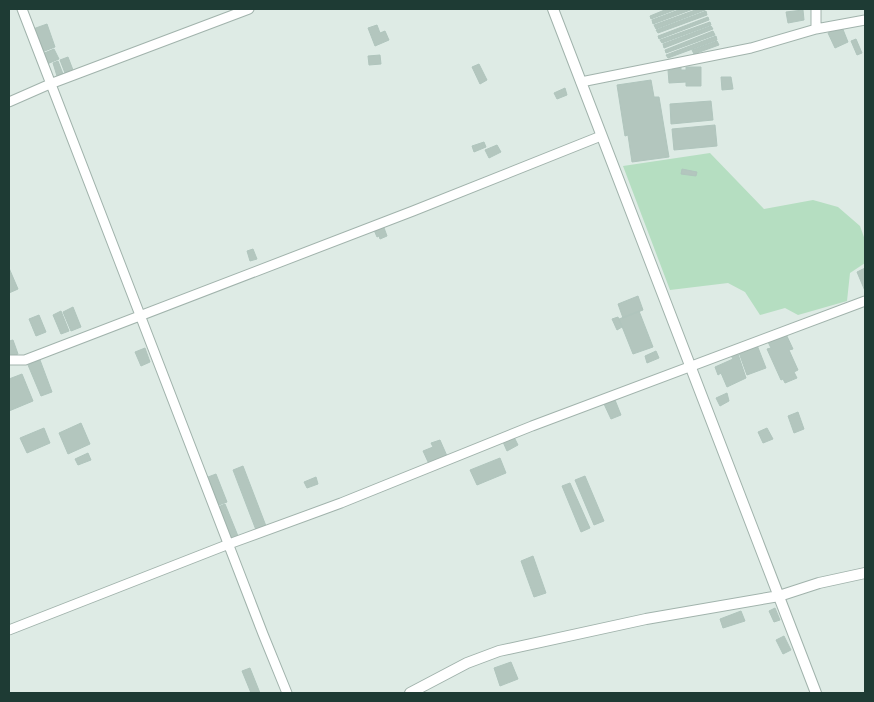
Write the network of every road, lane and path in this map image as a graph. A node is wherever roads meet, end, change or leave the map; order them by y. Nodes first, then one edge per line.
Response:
1 (22, 9) edge
2 (249, 9) edge
3 (553, 9) edge
4 (816, 9) edge
5 (865, 20) edge
6 (816, 29) junction
7 (581, 82) junction
8 (50, 84) junction
9 (9, 102) edge
10 (601, 136) junction
11 (865, 301) edge
12 (141, 315) junction
13 (9, 360) edge
14 (689, 366) junction
15 (229, 544) junction
16 (865, 573) edge
17 (779, 596) junction
18 (9, 630) edge
19 (287, 693) edge
20 (410, 693) edge
21 (816, 693) edge

1 - 8 street
2 - 8 street
3 - 7 street
4 - 6 street
5 - 6 street
6 - 7 street
7 - 10 street
8 - 9 street
8 - 12 street
10 - 12 street
10 - 14 street
11 - 14 street
12 - 13 street
12 - 15 street
14 - 15 street
14 - 17 street
15 - 18 street
15 - 19 street
16 - 17 street
17 - 20 street
17 - 21 street

